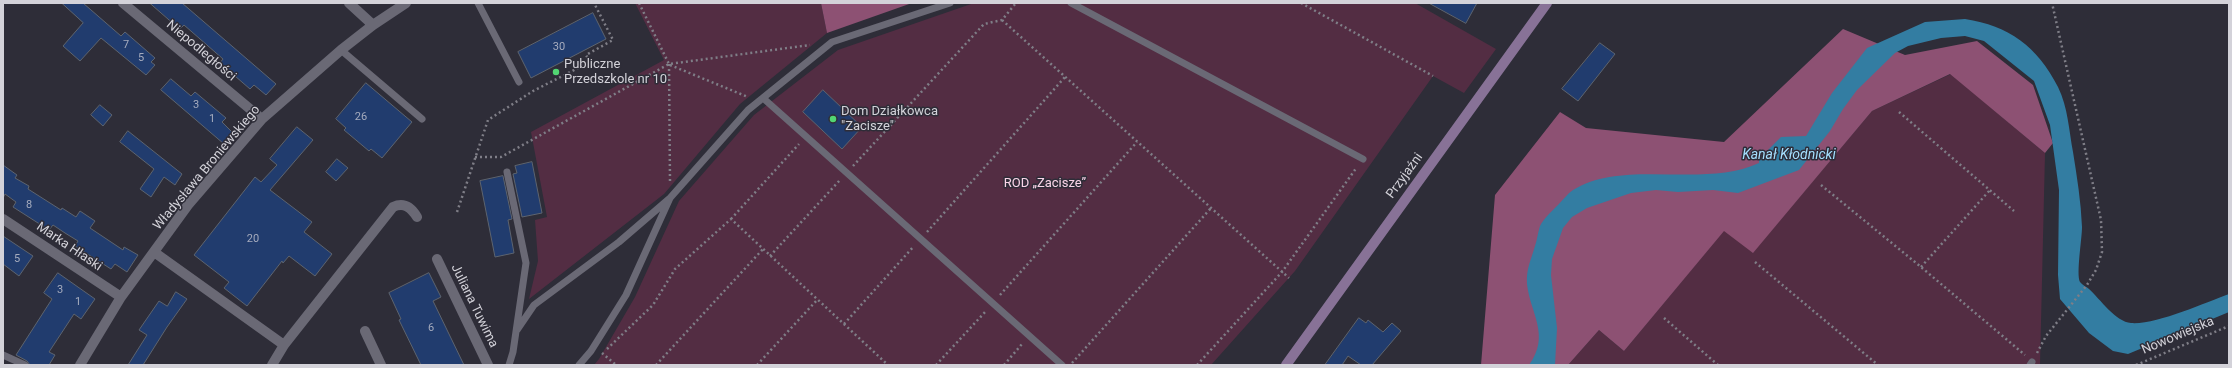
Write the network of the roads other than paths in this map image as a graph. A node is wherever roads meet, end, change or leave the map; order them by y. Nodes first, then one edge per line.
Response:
1 (123, 3) edge
2 (349, 3) edge
3 (406, 3) edge
4 (478, 3) edge
5 (950, 3) edge
6 (1072, 3) edge
7 (1547, 3) edge
8 (373, 25) junction
9 (341, 50) junction
10 (519, 82) dead end
11 (761, 99) junction
12 (262, 119) junction
13 (422, 119) dead end
14 (1363, 159) road end
15 (507, 172) dead end
16 (670, 198) junction
17 (417, 217) dead end
18 (3, 219) edge
19 (154, 252) junction
20 (437, 259) dead end
21 (121, 297) junction
22 (516, 330) junction
23 (365, 331) dead end
24 (284, 345) junction
25 (3, 355) edge
26 (25, 365) edge
27 (80, 365) edge
28 (272, 365) edge
29 (381, 365) edge
30 (488, 365) edge
31 (509, 365) edge
32 (578, 365) edge
33 (1062, 365) edge
34 (1286, 365) edge

1 - 12 street, Niepodległości
2 - 8 street
3 - 8 street, Władysława Broniewskiego
4 - 10 lane
5 - 11 lane
6 - 14 lane
7 - 34 main road, Przyjaźni
8 - 9 street, Władysława Broniewskiego
9 - 12 street, Władysława Broniewskiego
9 - 13 lane
11 - 16 lane
11 - 33 lane
12 - 19 street, Władysława Broniewskiego
15 - 22 lane
16 - 22 lane
16 - 32 lane
17 - 24 street
18 - 21 street, Marka Hłaski
19 - 21 street, Władysława Broniewskiego
19 - 24 street
20 - 30 street, Juliana Tuwima
21 - 27 street, Władysława Broniewskiego
22 - 31 lane
23 - 29 street
24 - 28 street
25 - 26 lane

